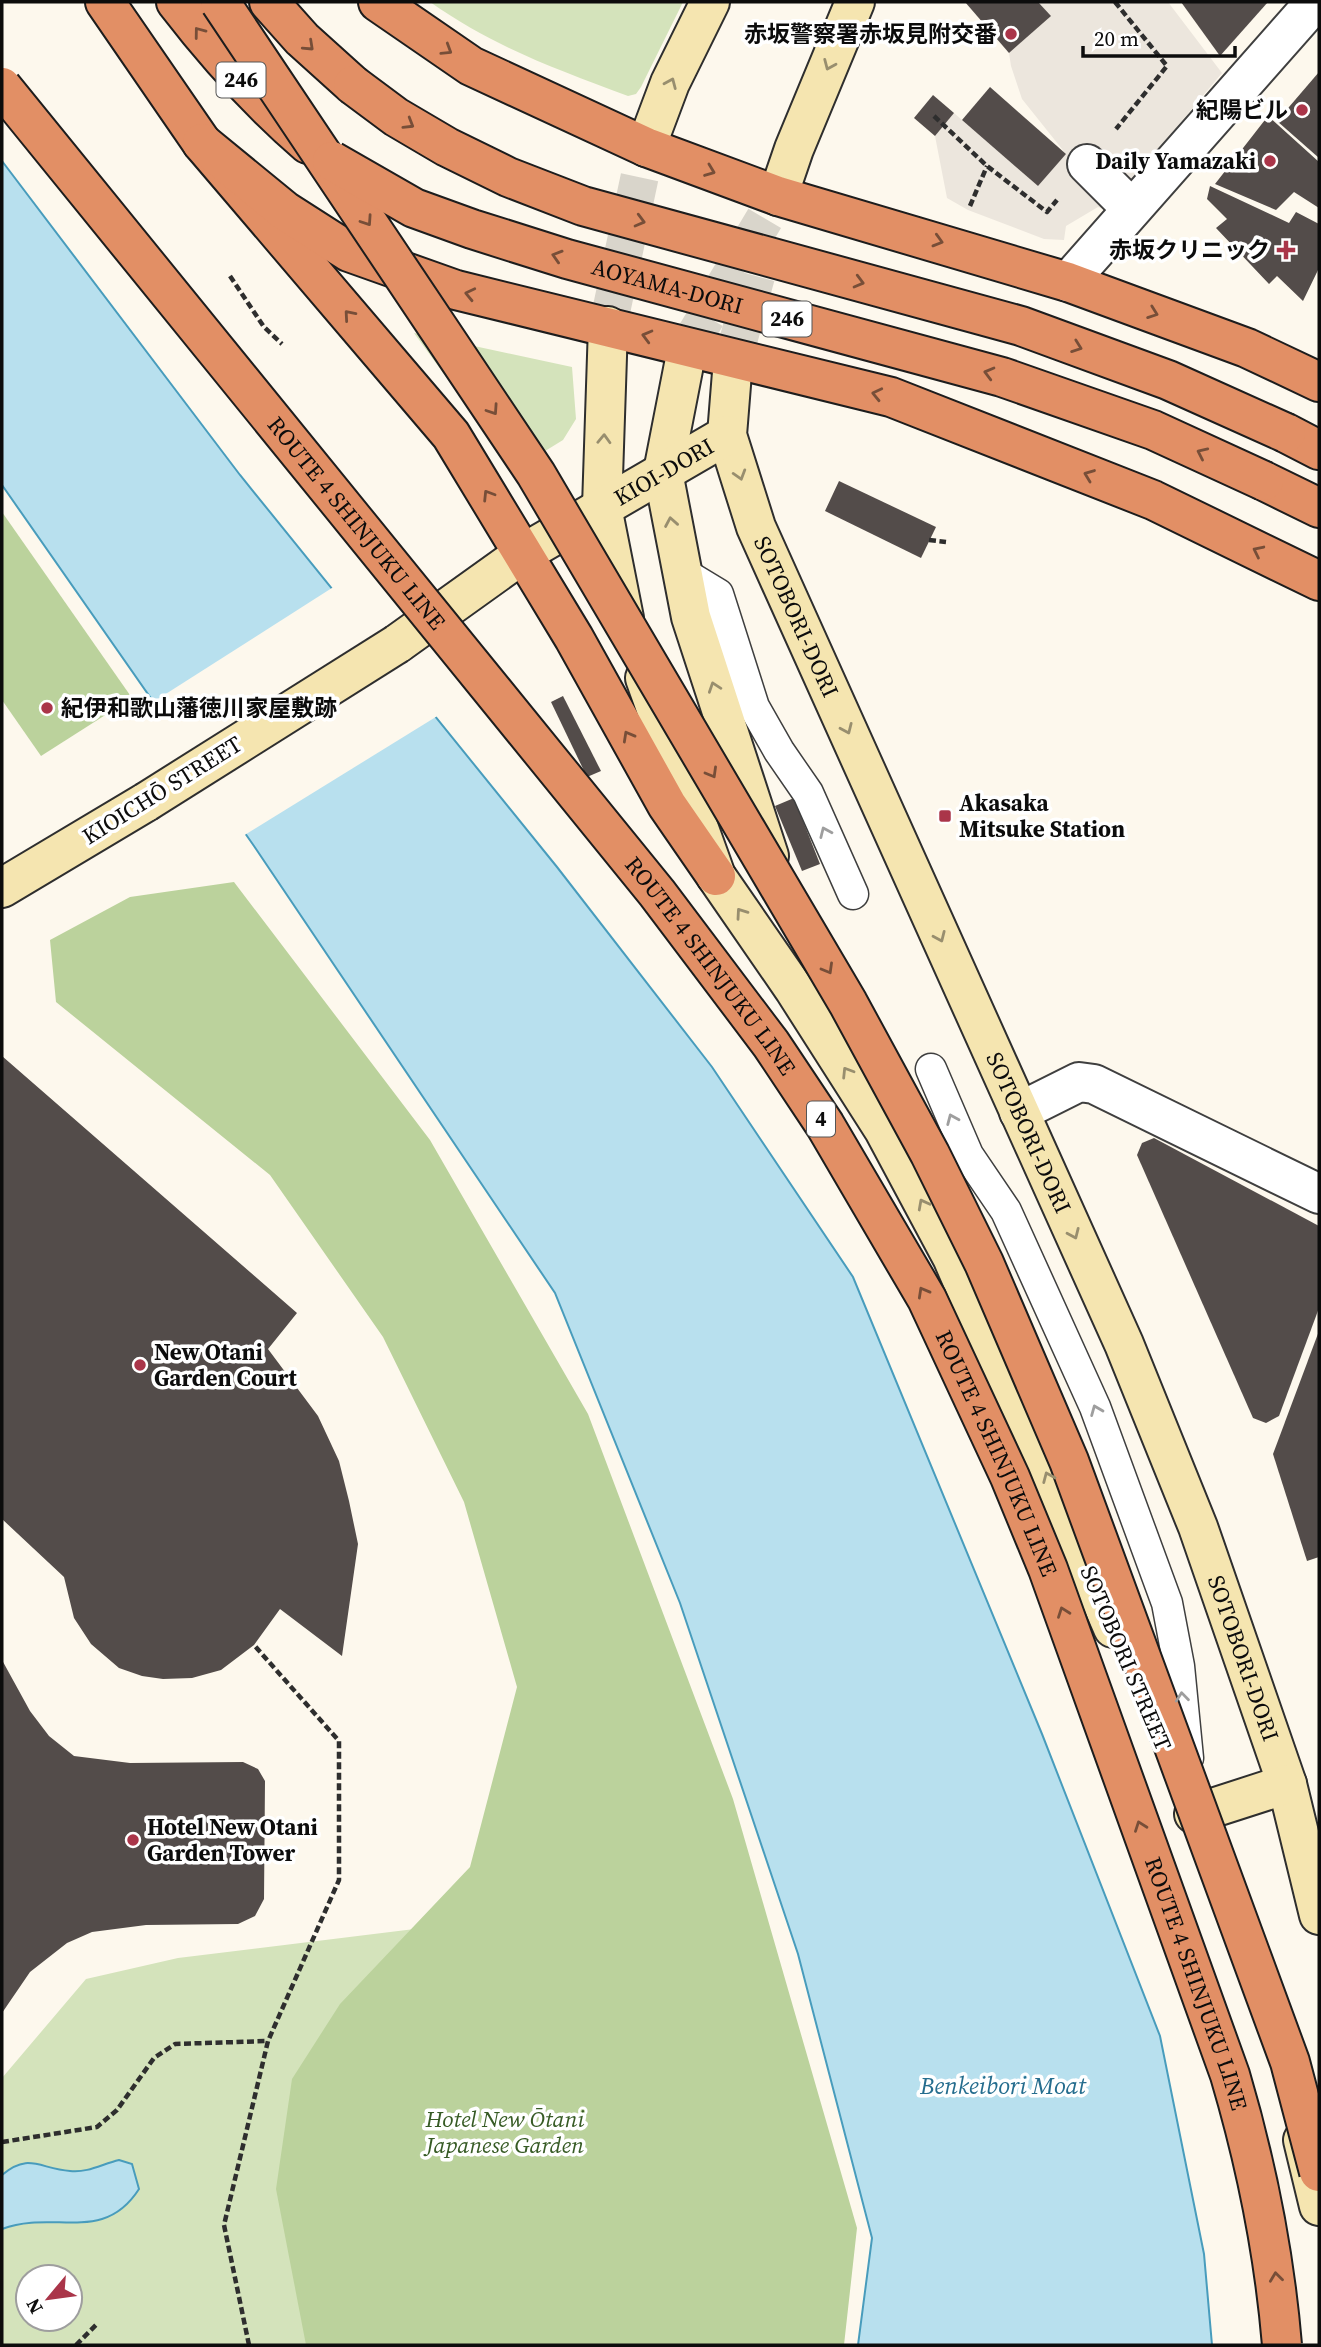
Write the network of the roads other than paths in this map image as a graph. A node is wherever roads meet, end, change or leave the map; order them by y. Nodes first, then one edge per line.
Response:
1 (104, 2) edge
2 (176, 2) edge
3 (220, 2) edge
4 (269, 2) edge
5 (378, 2) edge
6 (710, 2) edge
7 (855, 2) edge
8 (1315, 2) edge
9 (2, 87) edge
10 (202, 143) junction
11 (646, 147) junction
12 (1087, 164) dead end
13 (778, 196) junction
14 (1119, 196) dead end
15 (1069, 282) junction
16 (608, 326) junction
17 (687, 349) tunnel mouth
18 (733, 360) junction
19 (1319, 382) edge
20 (727, 435) junction
21 (1319, 450) edge
22 (663, 472) junction
23 (602, 507) junction
24 (1319, 508) edge
25 (524, 553) junction
26 (680, 571) junction
27 (1319, 581) edge
28 (716, 876) junction
29 (2, 888) edge
30 (853, 894) dead end
31 (794, 989) junction
32 (931, 1069) dead end
33 (1018, 1112) junction
34 (1319, 1194) edge
35 (1287, 1784) junction
36 (1194, 1814) junction
37 (1319, 1915) edge
38 (1319, 2172) edge
39 (1319, 2206) edge
40 (1282, 2345) edge

1 - 10 highway
24 -> 2 highway, AOYAMA-DORI / 246, bridge
3 -> 38 highway, bridge
4 -> 21 highway, 246, bridge
5 -> 11 highway
11 -> 6 main road
7 -> 13 main road
8 - 15 street
40 -> 9 highway, ROUTE 4 SHINJUKU LINE / 4, bridge
16 -> 10 highway
25 -> 10 highway
11 -> 13 highway
12 - 14 street
13 -> 15 highway
15 -> 19 highway
18 -> 16 highway
23 -> 16 main road
17 - 22 main road
18 - 20 main road, SOTOBORI-DORI
27 -> 18 highway
20 - 22 main road, KIOI-DORI
20 -> 33 main road, SOTOBORI-DORI
22 - 23 main road, KIOI-DORI
26 -> 22 main road
23 - 25 main road, KIOICHŌ STREET
23 - 28 main road
28 -> 25 highway
25 - 29 main road, KIOICHŌ STREET, bridge
30 -> 26 lane
31 -> 26 main road
31 -> 28 main road
36 -> 31 main road, SOTOBORI STREET
36 -> 32 lane
33 - 34 street
33 -> 35 main road, SOTOBORI-DORI
35 - 36 main road
35 - 37 main road, SOTOBORI-DORI
36 - 39 main road, SOTOBORI STREET

